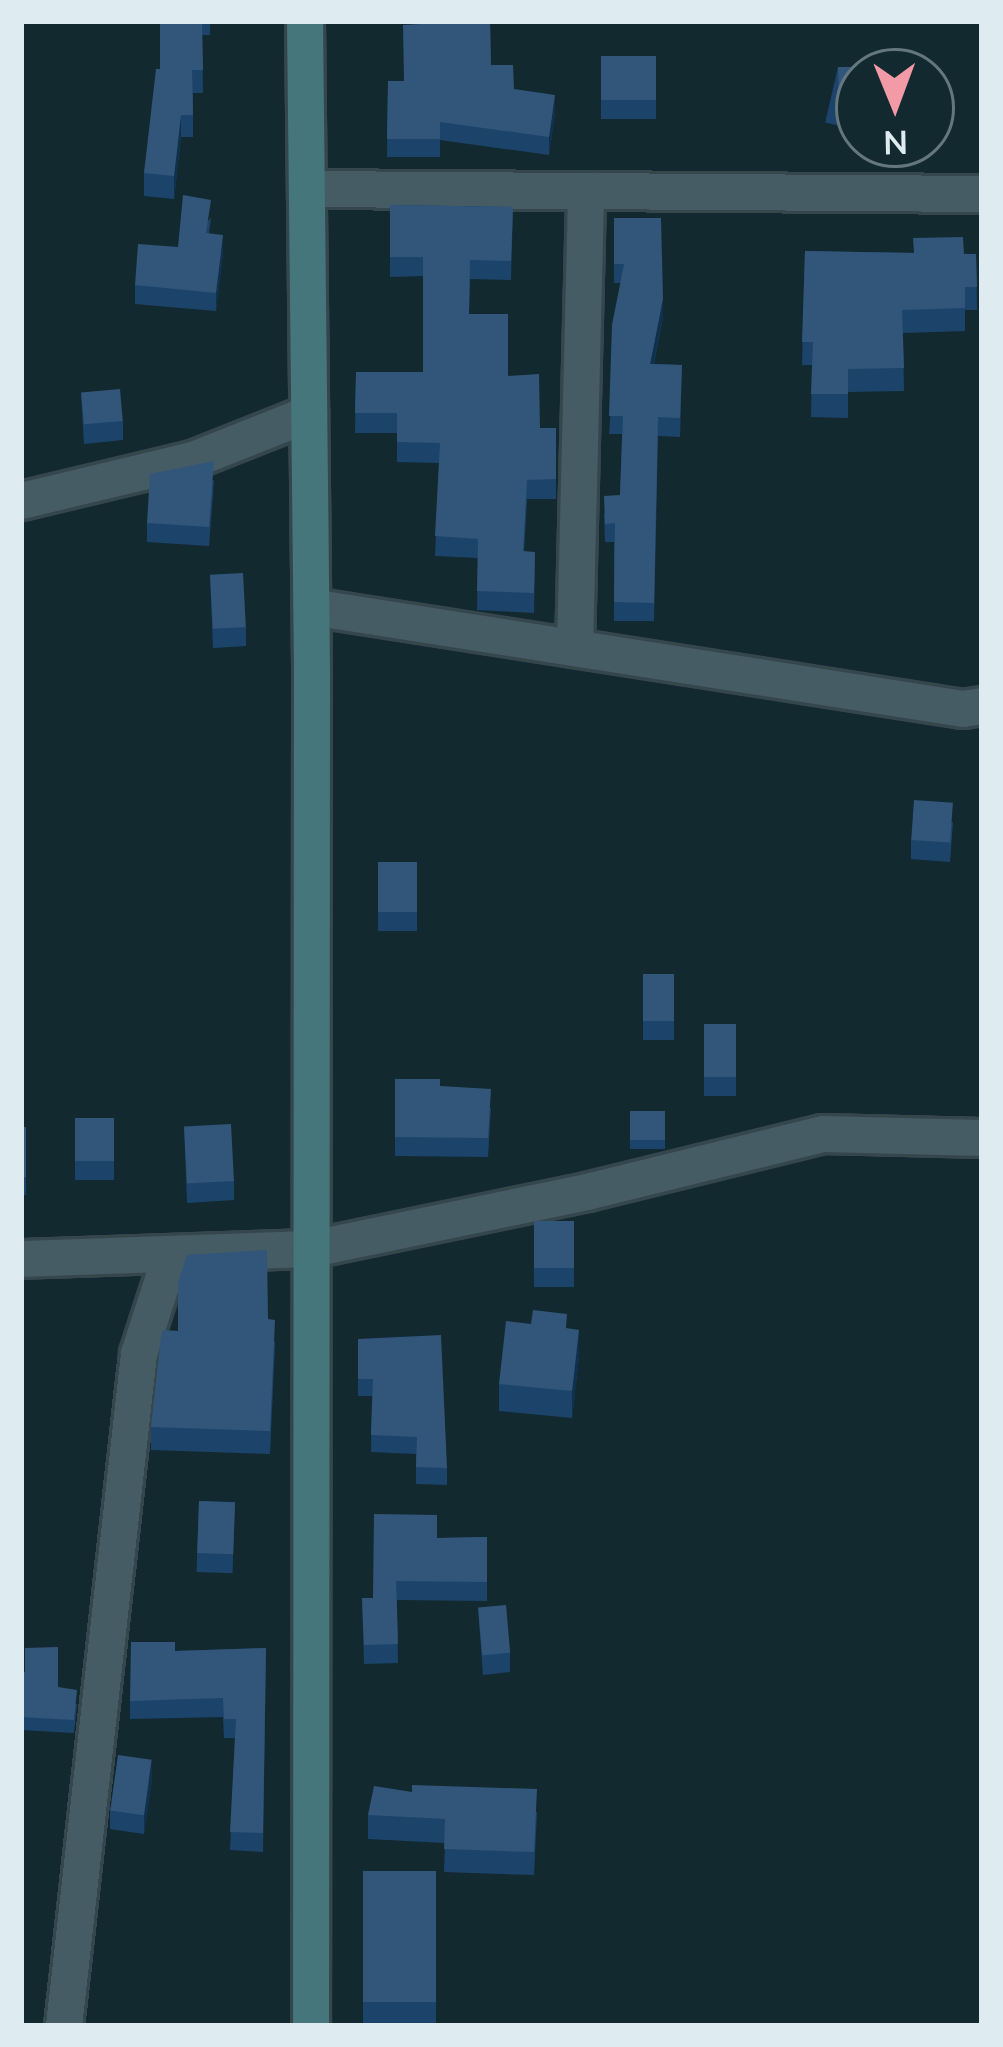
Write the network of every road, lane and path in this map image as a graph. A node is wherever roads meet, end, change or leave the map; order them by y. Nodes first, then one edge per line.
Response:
1 (305, 21) edge
2 (307, 189) junction
3 (586, 191) junction
4 (982, 194) edge
5 (309, 414) junction
6 (21, 501) edge
7 (311, 607) junction
8 (575, 648) junction
9 (982, 706) edge
10 (982, 1138) edge
11 (312, 1249) junction
12 (170, 1258) junction
13 (21, 1259) edge
14 (64, 2026) edge
15 (311, 2026) edge

1 - 2 main road
2 - 3 street
2 - 5 main road
3 - 4 street
3 - 8 street
5 - 6 street
5 - 7 main road
7 - 8 street
7 - 11 main road
8 - 9 street
10 - 11 street
11 - 12 street
11 - 15 main road
12 - 13 street
12 - 14 street

